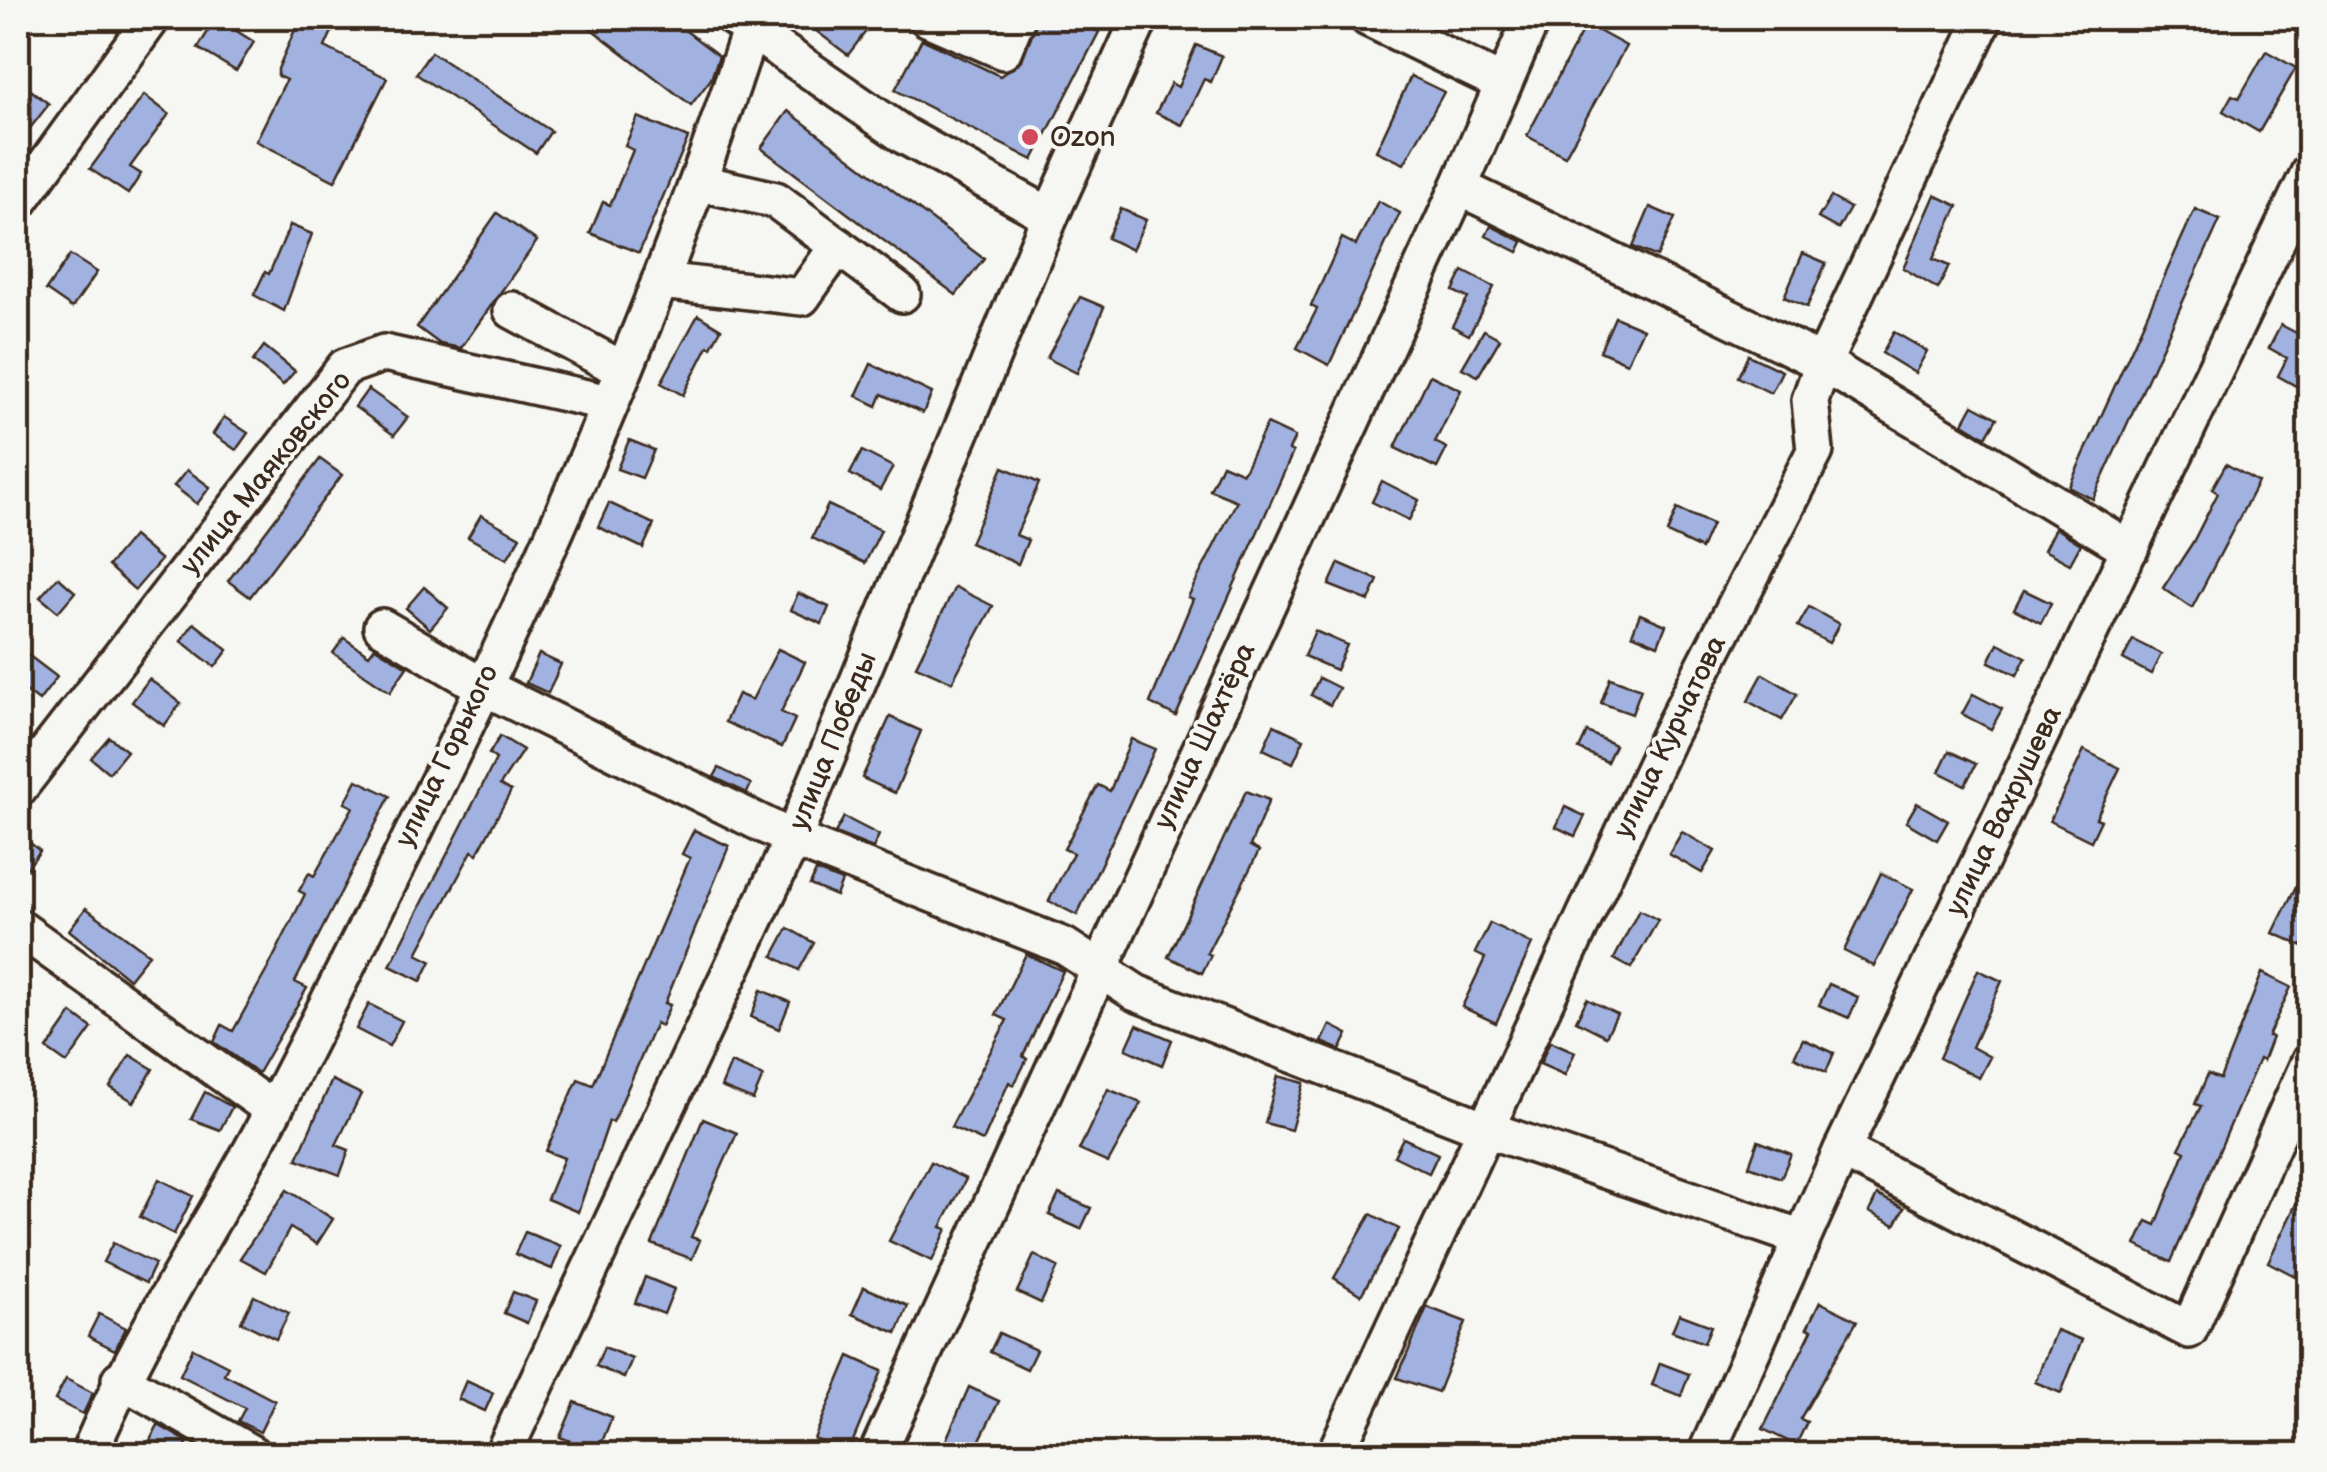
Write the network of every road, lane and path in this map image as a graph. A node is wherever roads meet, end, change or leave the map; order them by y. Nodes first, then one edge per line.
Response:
1 (152, 18) edge
2 (927, 18) edge
3 (1017, 18) edge
4 (1140, 18) edge
5 (1368, 18) edge
6 (1532, 18) edge
7 (1984, 18) edge
8 (742, 24) edge
9 (1502, 84) junction
10 (2310, 171) edge
11 (701, 183) junction
12 (1458, 186) junction
13 (18, 203) edge
14 (1050, 216) junction
15 (838, 246) junction
16 (660, 280) junction
17 (902, 294) dead end
18 (512, 310) dead end
19 (1823, 363) junction
20 (623, 370) junction
21 (610, 403) junction
22 (2130, 549) junction
23 (382, 627) dead end
24 (482, 686) junction
25 (18, 789) edge
26 (793, 839) junction
27 (18, 927) edge
28 (1098, 971) junction
29 (2310, 1061) edge
30 (273, 1110) junction
31 (1484, 1128) junction
32 (1842, 1150) junction
33 (1802, 1238) junction
34 (120, 1379) junction
35 (88, 1454) edge
36 (252, 1454) edge
37 (504, 1454) edge
38 (877, 1454) edge
39 (1335, 1454) edge
40 (1706, 1454) edge

1 - 13 street
2 - 3 street
4 - 14 street, улица Победы
5 - 9 street
6 - 9 street, улица Шахтёра
7 - 19 street, улица Курчатова
8 - 11 street, улица Горького
8 - 14 street
9 - 12 street, улица Шахтёра
10 - 22 street, улица Вахрушева
11 - 15 street
11 - 16 street, улица Горького
12 - 19 street
12 - 28 street, улица Шахтёра
14 - 26 street, улица Победы
15 - 16 street
15 - 17 street
16 - 20 street, улица Горького
18 - 20 street
19 - 22 street
19 - 31 street, улица Курчатова
20 - 21 street, улица Горького
21 - 24 street, улица Горького
21 - 25 street, улица Маяковского
22 - 32 street, улица Вахрушева
23 - 24 street
24 - 26 street
24 - 30 street, улица Горького
26 - 28 street
26 - 37 street, улица Победы
27 - 30 street
28 - 31 street
28 - 38 street, улица Шахтёра
29 - 32 street
30 - 34 street, улица Горького
31 - 33 street
31 - 39 street, улица Курчатова
32 - 33 street, улица Вахрушева
33 - 40 street, улица Вахрушева
34 - 35 street, улица Горького
34 - 36 street

